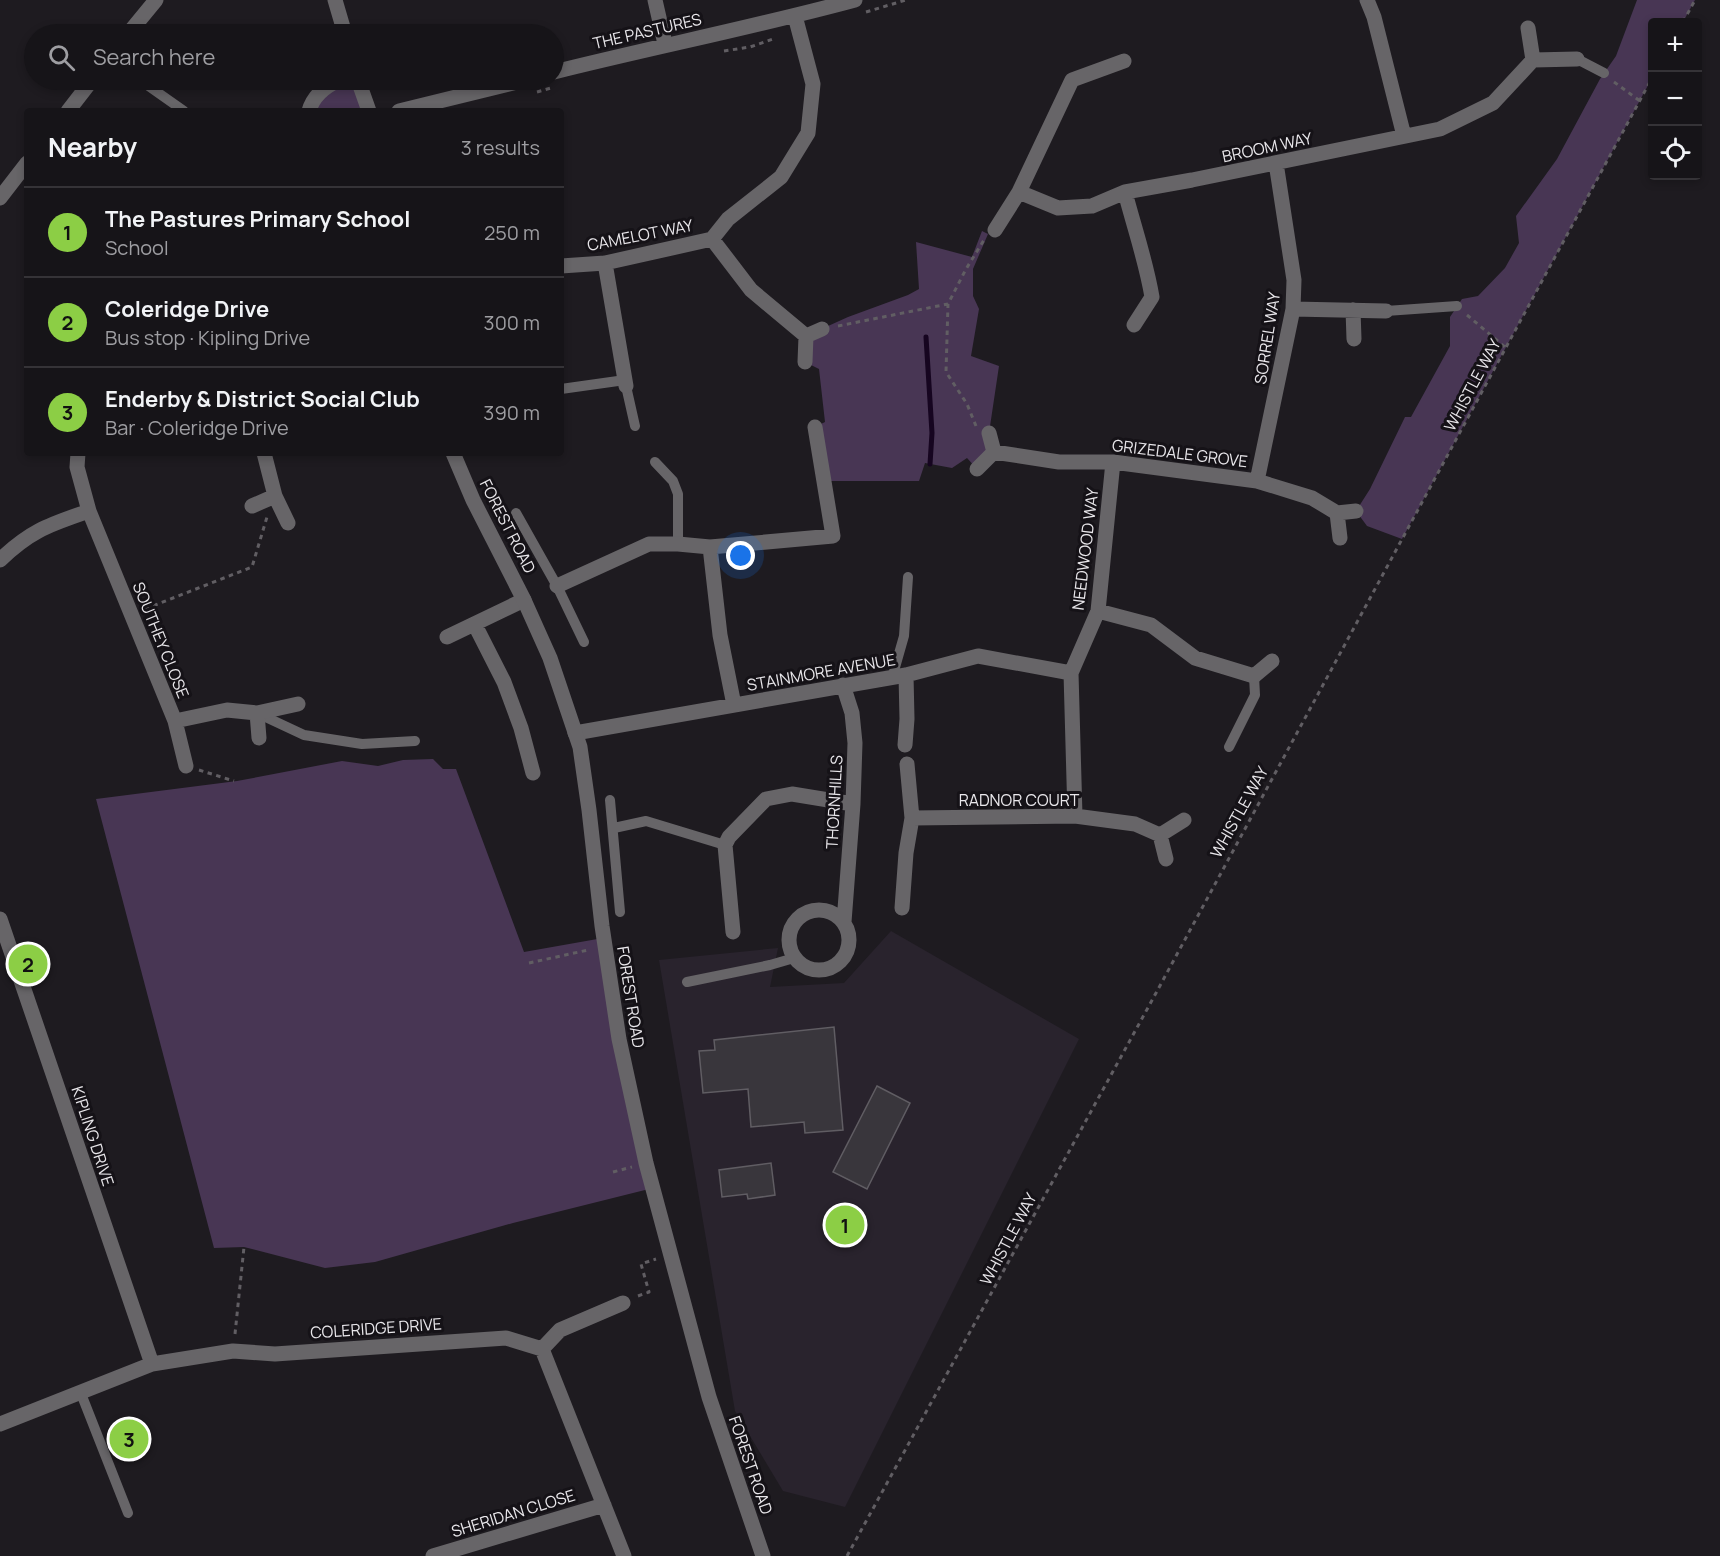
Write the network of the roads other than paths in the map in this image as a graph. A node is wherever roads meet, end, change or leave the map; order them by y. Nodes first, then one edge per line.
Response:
1 (156, 0) edge
2 (335, 0) edge
3 (655, 0) edge
4 (855, 0) edge
5 (1367, 0) edge
6 (795, 16) junction
7 (136, 24) edge
8 (342, 24) edge
9 (1528, 28) dead end
10 (665, 45) junction
11 (1577, 58) joint
12 (1533, 60) junction
13 (1124, 61) dead end
14 (564, 70) edge
15 (1604, 73) road end
16 (84, 90) edge
17 (154, 90) edge
18 (322, 90) edge
19 (362, 90) edge
20 (484, 90) edge
21 (70, 108) edge
22 (180, 108) edge
23 (310, 108) edge
24 (368, 108) edge
25 (411, 108) edge
26 (1404, 136) junction
27 (1276, 163) junction
28 (24, 167) edge
29 (1019, 192) junction
30 (1125, 192) junction
31 (0, 198) edge
32 (995, 230) road end
33 (712, 239) junction
34 (605, 263) junction
35 (564, 266) edge
36 (1457, 306) road end
37 (1293, 309) junction
38 (1353, 310) junction
39 (1386, 311) joint
40 (1134, 325) dead end
41 (822, 329) road end
42 (806, 336) junction
43 (1354, 339) dead end
44 (805, 362) dead end
45 (625, 383) junction
46 (564, 389) edge
47 (635, 426) dead end
48 (815, 427) dead end
49 (989, 433) dead end
50 (994, 452) junction
51 (78, 456) edge
52 (265, 456) edge
53 (454, 456) edge
54 (655, 462) dead end
55 (1113, 462) junction
56 (977, 469) dead end
57 (1257, 481) junction
58 (275, 496) junction
59 (252, 506) dead end
60 (89, 511) junction
61 (1356, 511) dead end
62 (516, 513) dead end
63 (1337, 513) junction
64 (288, 523) dead end
65 (1340, 538) dead end
66 (678, 544) junction
67 (710, 547) junction
68 (0, 560) edge
69 (908, 577) dead end
70 (557, 586) junction
71 (524, 600) junction
72 (1098, 611) junction
73 (475, 625) junction
74 (447, 637) dead end
75 (584, 642) dead end
76 (1272, 661) dead end
77 (1071, 673) junction
78 (1254, 675) junction
79 (899, 676) junction
80 (843, 685) junction
81 (298, 704) dead end
82 (734, 705) junction
83 (257, 713) junction
84 (175, 721) junction
85 (575, 733) junction
86 (259, 738) dead end
87 (416, 741) dead end
88 (905, 745) dead end
89 (1229, 747) dead end
90 (907, 764) dead end
91 (186, 766) road end
92 (533, 773) dead end
93 (610, 800) dead end
94 (853, 804) junction
95 (1075, 816) junction
96 (912, 818) junction
97 (1184, 819) dead end
98 (614, 828) junction
99 (1160, 835) junction
100 (724, 845) junction
101 (1166, 859) dead end
102 (902, 908) dead end
103 (620, 912) dead end
104 (0, 919) edge
105 (844, 922) junction
106 (733, 932) dead end
107 (794, 957) junction
108 (687, 981) dead end
109 (622, 1303) road end
110 (543, 1349) junction
111 (152, 1364) junction
112 (80, 1391) junction
113 (0, 1424) edge
114 (604, 1505) junction
115 (128, 1513) dead end
116 (433, 1556) edge
117 (624, 1556) edge
118 (763, 1556) edge

1 - 7 street
2 - 8 street
3 - 10 street
4 - 6 street, THE PASTURES
5 - 26 street
6 - 10 street, THE PASTURES
6 - 33 street, CAMELOT WAY
9 - 12 street
10 - 14 street, THE PASTURES
11 - 12 street
11 - 15 lane
12 - 26 street, BROOM WAY
13 - 29 street
16 - 21 street
17 - 22 lane
18 - 23 street
19 - 24 street
20 - 25 street
26 - 27 street, BROOM WAY
27 - 30 street, BROOM WAY
27 - 37 street, SORREL WAY
28 - 31 street
29 - 30 street, BROOM WAY
29 - 32 street
30 - 40 street
33 - 34 street, CAMELOT WAY
33 - 42 street
34 - 35 street, CAMELOT WAY
34 - 45 street
36 - 39 lane
37 - 38 street
37 - 57 street, SORREL WAY
38 - 39 street
38 - 43 street
41 - 42 street
42 - 44 street
45 - 46 lane
45 - 47 lane
48 - 67 street
49 - 50 street
50 - 55 street, GRIZEDALE GROVE
50 - 56 street
51 - 60 street, SOUTHEY CLOSE
52 - 58 street
53 - 71 street, FOREST ROAD
54 - 66 lane
55 - 57 street, GRIZEDALE GROVE
55 - 72 street, NEEDWOOD WAY
57 - 63 street, GRIZEDALE GROVE
58 - 59 street
58 - 64 street
60 - 68 street
60 - 84 street, SOUTHEY CLOSE
61 - 63 street
62 - 70 lane
63 - 65 street
66 - 67 street
66 - 70 street
67 - 82 street
69 - 79 lane
70 - 75 lane
71 - 73 street
71 - 85 street, FOREST ROAD
72 - 77 street, NEEDWOOD WAY
72 - 78 street
73 - 74 street
73 - 92 street
76 - 78 street
77 - 79 street, STAINMORE AVENUE
77 - 95 street, NEEDWOOD WAY
78 - 89 lane
79 - 80 street, STAINMORE AVENUE
79 - 88 street
80 - 82 street, STAINMORE AVENUE
80 - 94 street, THORNHILLS
81 - 83 street, SOUTHEY CLOSE
82 - 85 street, STAINMORE AVENUE
83 - 84 street, SOUTHEY CLOSE
83 - 86 street
83 - 87 lane
84 - 91 street
85 - 118 street, FOREST ROAD
90 - 96 street
93 - 98 lane
94 - 100 street
94 - 105 street, THORNHILLS
95 - 96 street, RADNOR COURT
95 - 99 street, RADNOR COURT
96 - 102 street
97 - 99 street
98 - 100 lane
98 - 103 lane
99 - 101 street
100 - 106 street
104 - 111 street, KIPLING DRIVE
105 - 107 street
105 - 107 street, THORNHILLS
107 - 108 lane
109 - 110 street
110 - 111 street, COLERIDGE DRIVE
110 - 114 street
111 - 112 street, COLERIDGE DRIVE
112 - 113 street, COLERIDGE DRIVE
112 - 115 lane
114 - 116 street, SHERIDAN CLOSE
114 - 117 street

